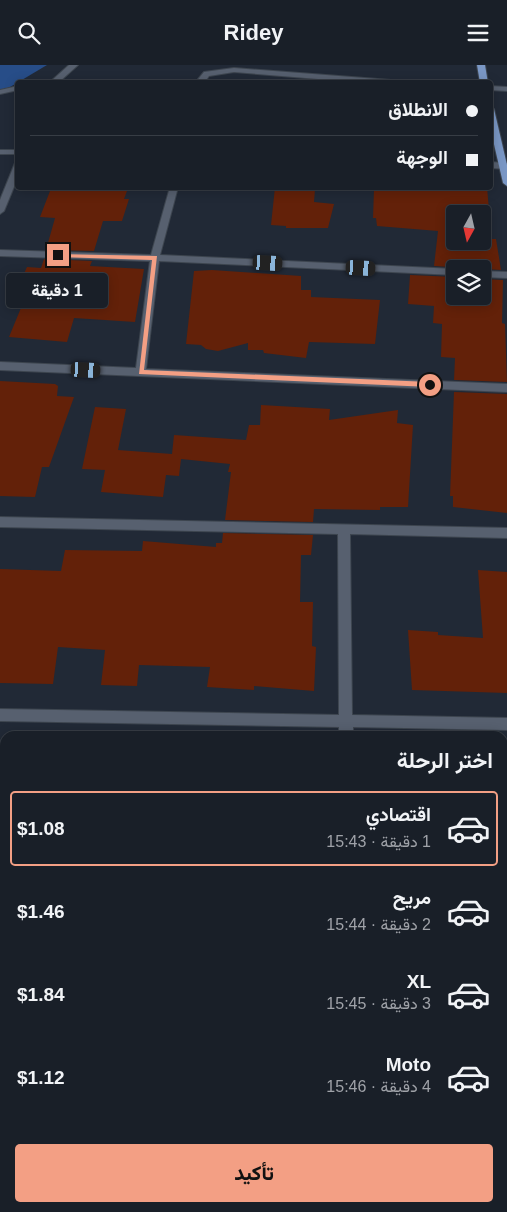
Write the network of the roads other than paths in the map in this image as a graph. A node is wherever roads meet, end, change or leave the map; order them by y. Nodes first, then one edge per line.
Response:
1 (74, 65) edge
2 (200, 65) edge
3 (481, 65) edge
4 (54, 80) edge
5 (198, 80) edge
6 (200, 80) edge
7 (365, 80) edge
8 (484, 80) edge
9 (493, 88) edge
10 (507, 89) edge
11 (15, 90) edge
12 (0, 92) edge
13 (493, 120) edge
14 (0, 152) edge
15 (15, 152) edge
16 (505, 166) edge
17 (15, 173) edge
18 (507, 183) edge
19 (173, 190) edge
20 (0, 211) edge
21 (0, 253) edge
22 (155, 258) junction
23 (446, 272) edge
24 (491, 274) edge
25 (507, 275) edge
26 (0, 366) edge
27 (141, 373) junction
28 (507, 388) edge
29 (0, 522) edge
30 (344, 528) junction
31 (507, 533) edge
32 (0, 715) edge
33 (346, 720) junction
34 (507, 724) edge
35 (346, 731) edge

1 - 4 street
2 - 5 street
3 - 8 main road
6 - 7 street
9 - 10 street
11 - 12 street
13 - 16 main road
14 - 15 street
16 - 18 main road
17 - 20 street
19 - 22 street
21 - 22 street
22 - 23 street
22 - 27 street
24 - 25 street
26 - 27 street
27 - 28 street
29 - 30 street
30 - 31 street
30 - 33 street
32 - 33 street
33 - 34 street
33 - 35 street

